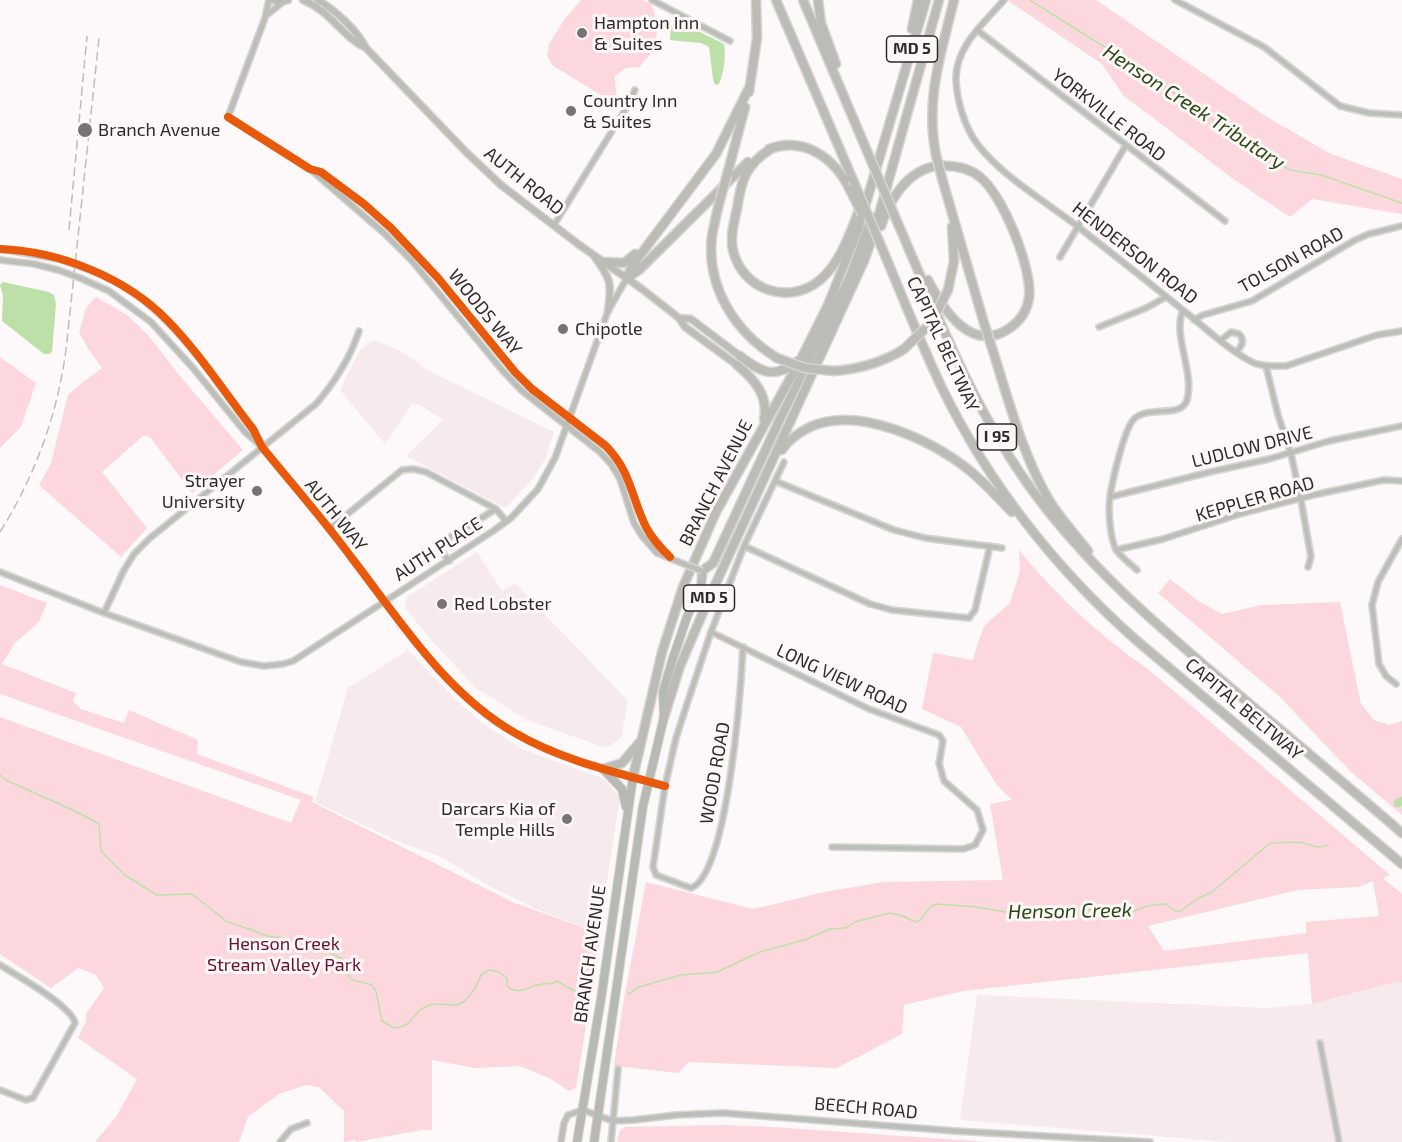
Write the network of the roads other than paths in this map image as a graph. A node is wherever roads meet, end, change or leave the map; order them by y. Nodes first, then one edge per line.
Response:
1 (271, 0) edge
2 (303, 0) edge
3 (652, 0) edge
4 (756, 0) edge
5 (776, 0) edge
6 (802, 0) edge
7 (818, 0) edge
8 (918, 0) edge
9 (926, 0) edge
10 (939, 0) edge
11 (954, 0) edge
12 (1004, 0) edge
13 (1174, 0) edge
14 (287, 1) edge
15 (321, 1) edge
16 (659, 2) edge
17 (265, 18) junction
18 (978, 30) junction
19 (730, 41) dead end
20 (366, 48) junction
21 (749, 88) junction
22 (635, 90) dead end
23 (898, 97) junction
24 (1402, 115) edge
25 (905, 117) junction
26 (864, 144) junction
27 (1126, 145) junction
28 (772, 148) junction
29 (882, 151) junction
30 (310, 169) junction
31 (943, 182) junction
32 (896, 219) junction
33 (666, 221) junction
34 (1226, 221) dead end
35 (554, 225) junction
36 (1402, 226) edge
37 (1078, 227) junction
38 (0, 249) edge
39 (592, 254) junction
40 (883, 256) junction
41 (1060, 257) dead end
42 (0, 260) edge
43 (606, 262) junction
44 (627, 278) junction
45 (1166, 297) junction
46 (1183, 310) junction
47 (608, 311) junction
48 (842, 311) junction
49 (678, 318) junction
50 (1194, 320) junction
51 (1099, 327) dead end
52 (1402, 330) edge
53 (359, 331) dead end
54 (1221, 340) junction
55 (1237, 351) junction
56 (740, 356) joint
57 (801, 359) junction
58 (737, 365) joint
59 (1266, 366) junction
60 (569, 418) junction
61 (763, 425) junction
62 (566, 426) junction
63 (1402, 426) edge
64 (262, 447) junction
65 (1291, 454) junction
66 (784, 462) dead end
67 (774, 481) junction
68 (1402, 481) edge
69 (764, 482) junction
70 (1110, 497) junction
71 (1300, 500) junction
72 (496, 509) junction
73 (506, 521) junction
74 (329, 529) junction
75 (1402, 539) edge
76 (744, 546) junction
77 (990, 546) junction
78 (1002, 548) dead end
79 (1116, 550) junction
80 (670, 557) junction
81 (449, 561) junction
82 (1059, 564) junction
83 (1308, 567) dead end
84 (1137, 570) dead end
85 (0, 572) edge
86 (702, 574) junction
87 (384, 602) junction
88 (104, 613) junction
89 (1151, 620) junction
90 (711, 632) junction
91 (742, 648) junction
92 (1396, 684) dead end
93 (663, 717) junction
94 (642, 740) junction
95 (603, 769) junction
96 (633, 777) junction
97 (648, 781) junction
98 (665, 786) junction
99 (627, 817) junction
100 (1402, 833) edge
101 (832, 848) dead end
102 (1402, 864) edge
103 (0, 965) edge
104 (1320, 1042) dead end
105 (618, 1069) dead end
106 (0, 1090) edge
107 (583, 1110) junction
108 (598, 1116) junction
109 (613, 1121) junction
110 (307, 1123) dead end
111 (280, 1142) edge
112 (561, 1142) edge
113 (577, 1142) edge
114 (594, 1142) edge
115 (611, 1142) edge
116 (1150, 1142) edge
117 (1340, 1142) edge

1 - 14 main road
1 - 17 street
2 - 20 main road, AUTH ROAD
3 - 16 street
4 - 21 highway
5 - 40 highway, CAPITAL BELTWAY / I 95, bridge
6 - 26 highway, CAPITAL BELTWAY / I 95
7 - 26 highway
8 - 23 highway
9 - 23 highway, BRANCH AVENUE / MD 5
10 - 25 highway, BRANCH AVENUE / MD 5
11 - 31 highway, bridge
12 - 18 street, HENDERSON ROAD
13 - 24 street
14 - 17 street
15 - 20 main road, AUTH ROAD
16 - 19 street
17 - 30 street, WOODS WAY
18 - 27 street, YORKVILLE ROAD
18 - 37 street, HENDERSON ROAD
20 - 35 main road, AUTH ROAD
21 - 31 highway, bridge
21 - 33 highway
22 - 35 street
23 - 29 highway, BRANCH AVENUE / MD 5
25 - 48 highway, BRANCH AVENUE / MD 5
25 - 86 highway
26 - 32 highway, CAPITAL BELTWAY / I 95, bridge
27 - 34 street, YORKVILLE ROAD
27 - 37 street
28 - 29 highway
28 - 40 highway, bridge
28 - 44 highway
29 - 57 highway, BRANCH AVENUE / MD 5
30 - 60 street, WOODS WAY
30 - 62 street, WOODS WAY
31 - 89 highway, bridge
32 - 48 highway
32 - 89 highway, CAPITAL BELTWAY / I 95
33 - 43 highway
33 - 44 highway
35 - 39 main road, AUTH ROAD
36 - 50 street, TOLSON ROAD
37 - 41 street
37 - 45 street, HENDERSON ROAD
38 - 64 street, AUTH WAY, bridge
39 - 43 main road, AUTH ROAD
39 - 47 main road
40 - 82 highway, CAPITAL BELTWAY / I 95
42 - 64 street, AUTH WAY, bridge
43 - 44 main road, AUTH ROAD
44 - 47 street, AUTH PLACE
44 - 49 main road, AUTH ROAD
45 - 46 street, HENDERSON ROAD
45 - 51 street
46 - 50 street, HENDERSON ROAD
46 - 70 street
47 - 60 street, AUTH PLACE
48 - 69 highway, BRANCH AVENUE / MD 5
49 - 56 main road, AUTH ROAD
49 - 58 main road, AUTH ROAD
50 - 54 street, HENDERSON ROAD
52 - 59 street
53 - 64 street
54 - 55 street, HENDERSON ROAD
54 - 55 street
55 - 59 street, HENDERSON ROAD
56 - 57 highway
57 - 61 highway, BRANCH AVENUE / MD 5
58 - 61 highway
59 - 65 street
60 - 62 street, AUTH PLACE
60 - 80 street, WOODS WAY
61 - 94 highway, BRANCH AVENUE / MD 5
62 - 73 street, AUTH PLACE
62 - 80 street, WOODS WAY
63 - 65 street, LUDLOW DRIVE
64 - 74 street, AUTH WAY
64 - 88 street
65 - 70 street, LUDLOW DRIVE
65 - 71 street
66 - 67 street
67 - 76 street
67 - 77 street
68 - 71 street, KEPPLER ROAD
69 - 82 highway
69 - 93 highway, BRANCH AVENUE / MD 5
70 - 79 street
71 - 79 street, KEPPLER ROAD
71 - 83 street
72 - 73 street
72 - 74 street
72 - 81 street
73 - 81 street, AUTH PLACE
74 - 87 street, AUTH WAY
75 - 92 street
76 - 77 street
76 - 90 street
77 - 78 street
79 - 84 street
80 - 86 street, WOODS WAY, bridge
81 - 87 street, AUTH PLACE
82 - 102 highway, CAPITAL BELTWAY / I 95
85 - 88 street, AUTH PLACE
86 - 93 highway
87 - 88 street, AUTH PLACE
87 - 95 street, AUTH WAY
89 - 100 highway, CAPITAL BELTWAY / I 95
90 - 91 street, LONG VIEW ROAD
90 - 98 street
91 - 98 street, WOOD ROAD
91 - 101 street, LONG VIEW ROAD
93 - 97 highway, BRANCH AVENUE / MD 5
94 - 95 highway
94 - 96 highway, BRANCH AVENUE / MD 5
95 - 96 street, AUTH WAY
95 - 99 highway
96 - 97 street, AUTH WAY
96 - 99 highway, BRANCH AVENUE / MD 5
97 - 98 street, AUTH WAY
97 - 108 highway, BRANCH AVENUE / MD 5
99 - 107 highway, BRANCH AVENUE / MD 5
103 - 106 street
104 - 117 street
105 - 109 street
107 - 108 street, BEECH ROAD
107 - 112 street
107 - 113 highway, BRANCH AVENUE / MD 5
108 - 109 street, BEECH ROAD
108 - 114 highway, BRANCH AVENUE / MD 5
109 - 115 street
109 - 116 street, BEECH ROAD
110 - 111 street

